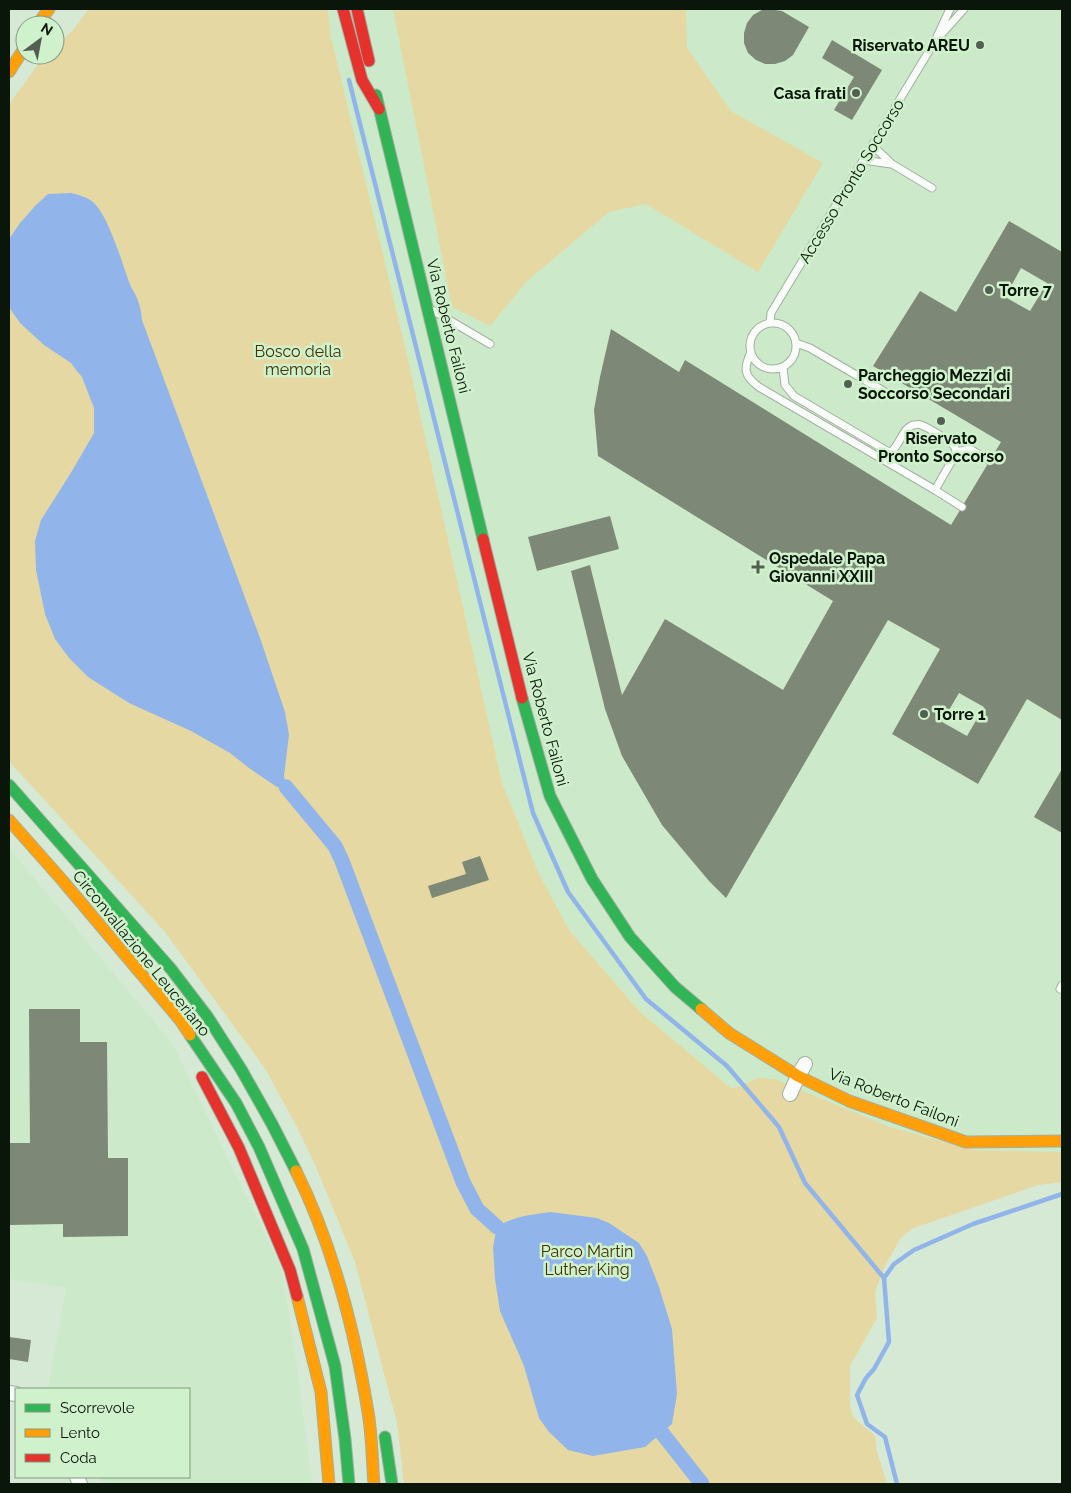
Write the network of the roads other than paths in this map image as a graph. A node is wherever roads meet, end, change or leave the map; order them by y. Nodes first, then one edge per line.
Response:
1 (343, 9) edge
2 (357, 9) edge
3 (950, 9) edge
4 (964, 9) edge
5 (935, 41) junction
6 (379, 110) junction
7 (872, 145) junction
8 (863, 160) junction
9 (892, 164) junction
10 (932, 188) dead end
11 (427, 307) junction
12 (770, 323) junction
13 (796, 343) junction
14 (490, 344) dead end
15 (750, 352) junction
16 (783, 367) junction
17 (892, 396) dead end
18 (956, 452) junction
19 (990, 461) dead end
20 (935, 490) junction
21 (962, 507) dead end
22 (9, 785) edge
23 (9, 820) edge
24 (147, 980) junction
25 (160, 1014) dead end
26 (196, 1066) dead end
27 (802, 1070) junction
28 (790, 1094) dead end
29 (1062, 1141) edge
30 (326, 1243) junction
31 (372, 1374) dead end
32 (384, 1430) dead end
33 (329, 1484) edge
34 (349, 1484) edge
35 (374, 1484) edge
36 (392, 1484) edge

1 - 6 main road
2 - 6 main road, Via Roberto Failoni
3 - 5 lane, Accesso Pronto Soccorso
4 - 5 lane, Accesso Pronto Soccorso
5 - 7 lane, Accesso Pronto Soccorso
6 - 11 main road, Via Roberto Failoni
7 - 8 lane, Accesso Pronto Soccorso
7 - 9 lane
8 - 9 lane
8 - 12 lane, Accesso Pronto Soccorso
9 - 10 lane
11 - 14 lane
11 - 27 main road, Via Roberto Failoni
12 - 13 lane
12 - 15 lane, Accesso Pronto Soccorso
13 - 16 lane
13 - 17 lane
15 - 16 lane
15 - 20 lane, Accesso Pronto Soccorso
16 - 18 lane
18 - 19 lane
18 - 20 lane
20 - 21 lane, Accesso Pronto Soccorso
22 - 30 main road, Circonvallazione Leuceriano
23 - 24 main road, Circonvallazione Leuceriano
24 - 25 main road
24 - 34 main road, Circonvallazione Leuceriano
26 - 33 main road
27 - 28 street
27 - 29 main road, Via Roberto Failoni
30 - 31 main road
30 - 35 main road
32 - 36 main road

